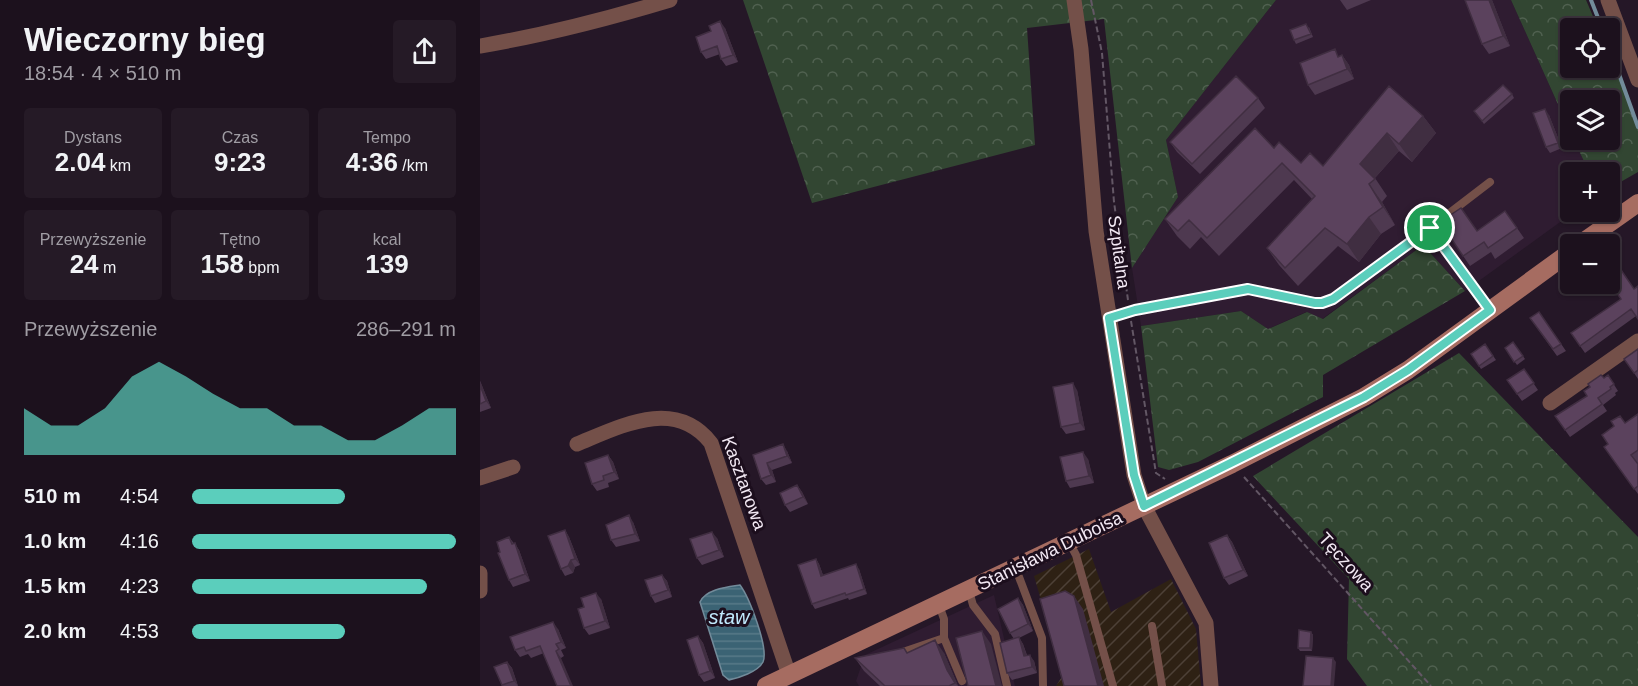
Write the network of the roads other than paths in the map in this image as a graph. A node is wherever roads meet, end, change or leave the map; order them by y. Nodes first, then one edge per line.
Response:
1 (670, 0) edge
2 (1074, 0) edge
3 (1608, 0) edge
4 (480, 46) edge
5 (1638, 80) edge
6 (1490, 182) dead end
7 (1638, 202) edge
8 (1430, 228) junction
9 (1594, 234) edge
10 (1560, 259) edge
11 (1490, 310) junction
12 (1109, 318) junction
13 (1638, 341) edge
14 (1550, 403) dead end
15 (577, 444) dead end
16 (513, 467) dead end
17 (480, 478) edge
18 (1144, 506) junction
19 (1069, 542) junction
20 (1015, 567) junction
21 (480, 573) edge
22 (968, 590) junction
23 (480, 591) edge
24 (939, 603) junction
25 (1152, 626) dead end
26 (944, 638) junction
27 (890, 657) edge
28 (789, 675) junction
29 (962, 681) edge
30 (766, 686) edge
31 (1007, 686) edge
32 (1043, 686) edge
33 (1113, 686) edge
34 (1162, 686) edge
35 (1211, 686) edge

1 - 4 street
2 - 12 street, Szpitalna
3 - 5 street
6 - 8 lane
7 - 9 street
8 - 11 lane
8 - 12 lane
10 - 11 street, Stanisława Duboisa
11 - 18 street, Stanisława Duboisa
12 - 18 street, Szpitalna
13 - 14 street
15 - 28 street, Kasztanowa
16 - 17 street
18 - 19 street, Stanisława Duboisa
18 - 35 street
19 - 20 street, Stanisława Duboisa
19 - 33 lane
20 - 22 street, Stanisława Duboisa
20 - 32 lane
21 - 23 street
22 - 24 street, Stanisława Duboisa
22 - 31 lane
24 - 26 lane
24 - 28 street, Stanisława Duboisa
25 - 34 lane
26 - 27 lane
26 - 29 lane
28 - 30 street, Stanisława Duboisa

